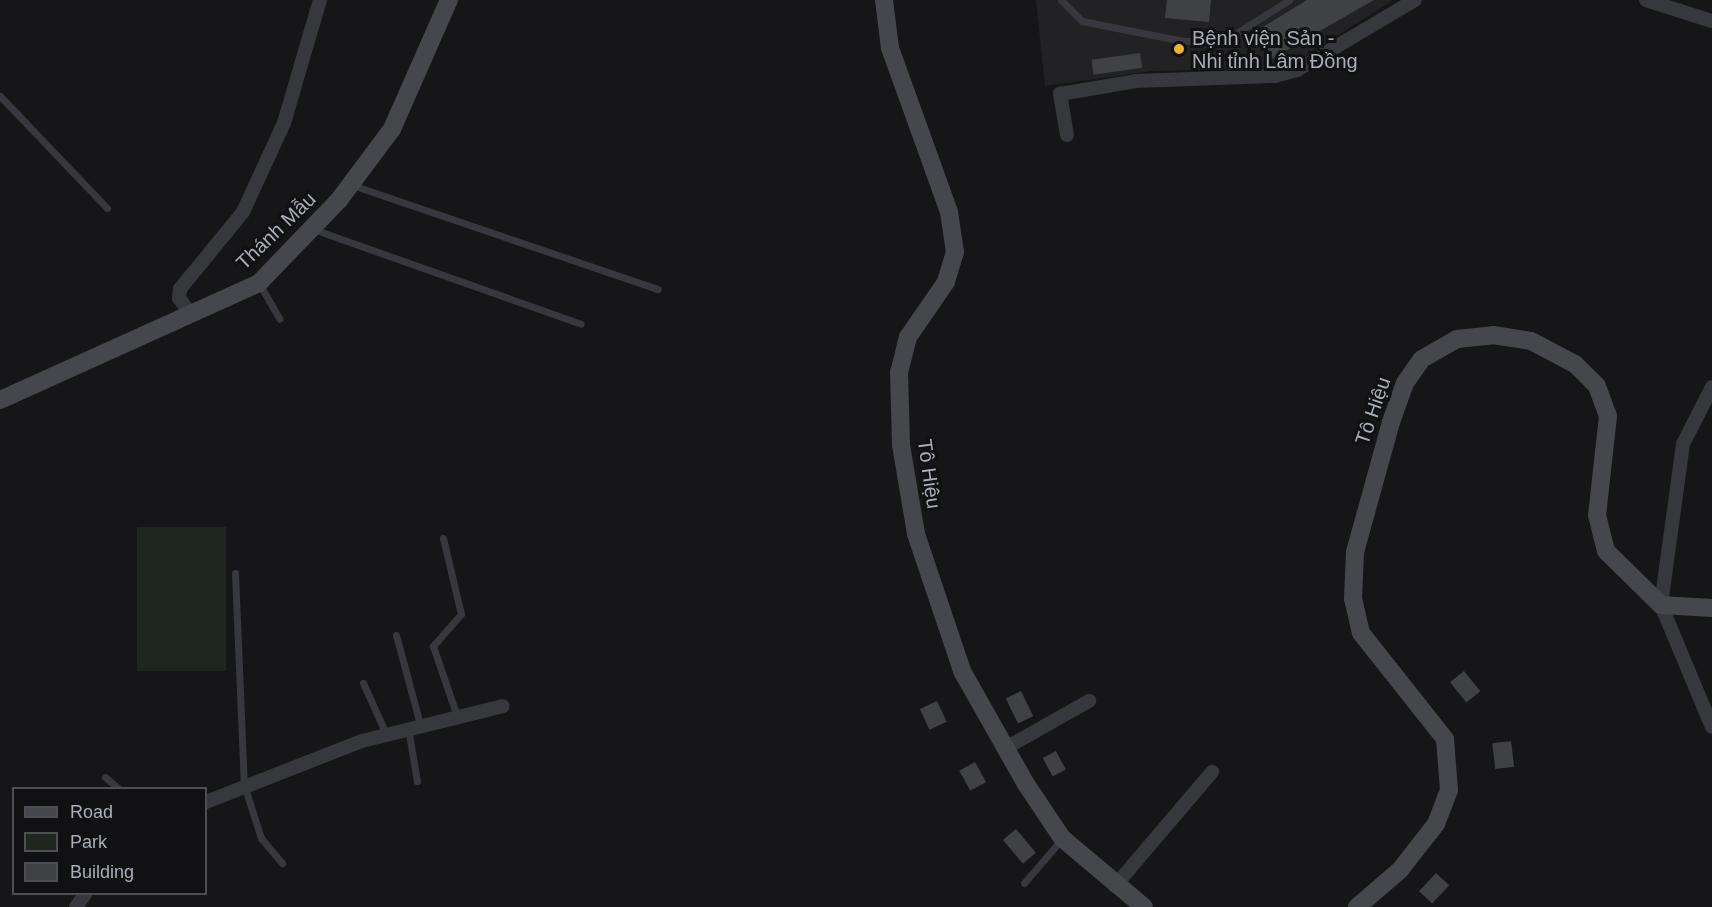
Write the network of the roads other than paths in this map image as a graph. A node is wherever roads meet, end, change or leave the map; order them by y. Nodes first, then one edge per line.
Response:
1 (320, 0) edge
2 (449, 0) edge
3 (884, 0) edge
4 (1289, 0) edge
5 (1415, 0) edge
6 (1646, 0) edge
7 (1060, 2) edge
8 (1712, 21) edge
9 (0, 96) edge
10 (1066, 135) dead end
11 (352, 185) junction
12 (107, 208) dead end
13 (311, 228) junction
14 (259, 283) junction
15 (658, 289) dead end
16 (191, 315) junction
17 (280, 319) dead end
18 (581, 324) dead end
19 (1712, 387) edge
20 (0, 400) edge
21 (442, 538) dead end
22 (236, 573) dead end
23 (1661, 605) junction
24 (1712, 608) edge
25 (396, 635) dead end
26 (363, 683) dead end
27 (1089, 700) dead end
28 (503, 706) dead end
29 (457, 716) junction
30 (414, 726) junction
31 (1712, 727) edge
32 (386, 734) junction
33 (1004, 749) junction
34 (1212, 772) dead end
35 (105, 777) dead end
36 (417, 781) dead end
37 (244, 785) junction
38 (116, 787) edge
39 (207, 802) edge
40 (1062, 838) junction
41 (282, 862) dead end
42 (1024, 883) dead end
43 (1115, 886) junction
44 (1144, 907) edge
45 (1357, 907) edge

1 - 16 street
2 - 11 street, Thánh Mẫu
3 - 33 street, Tô Hiệu
4 - 7 lane
5 - 10 street
6 - 8 street
9 - 12 lane
11 - 13 street, Thánh Mẫu
11 - 15 lane
13 - 14 street, Thánh Mẫu
13 - 18 lane
14 - 16 street, Thánh Mẫu
14 - 17 lane
16 - 20 street, Thánh Mẫu
19 - 23 street
21 - 29 lane
22 - 37 lane
23 - 24 street
23 - 31 street
23 - 45 street, Tô Hiệu
25 - 30 lane
26 - 32 lane
27 - 33 street
28 - 29 street
29 - 30 street
30 - 32 street
30 - 36 lane
32 - 37 street
33 - 40 street, Tô Hiệu
34 - 43 street
35 - 38 lane
37 - 39 street
37 - 41 lane
40 - 42 lane
40 - 43 street, Tô Hiệu
43 - 44 street, Tô Hiệu

